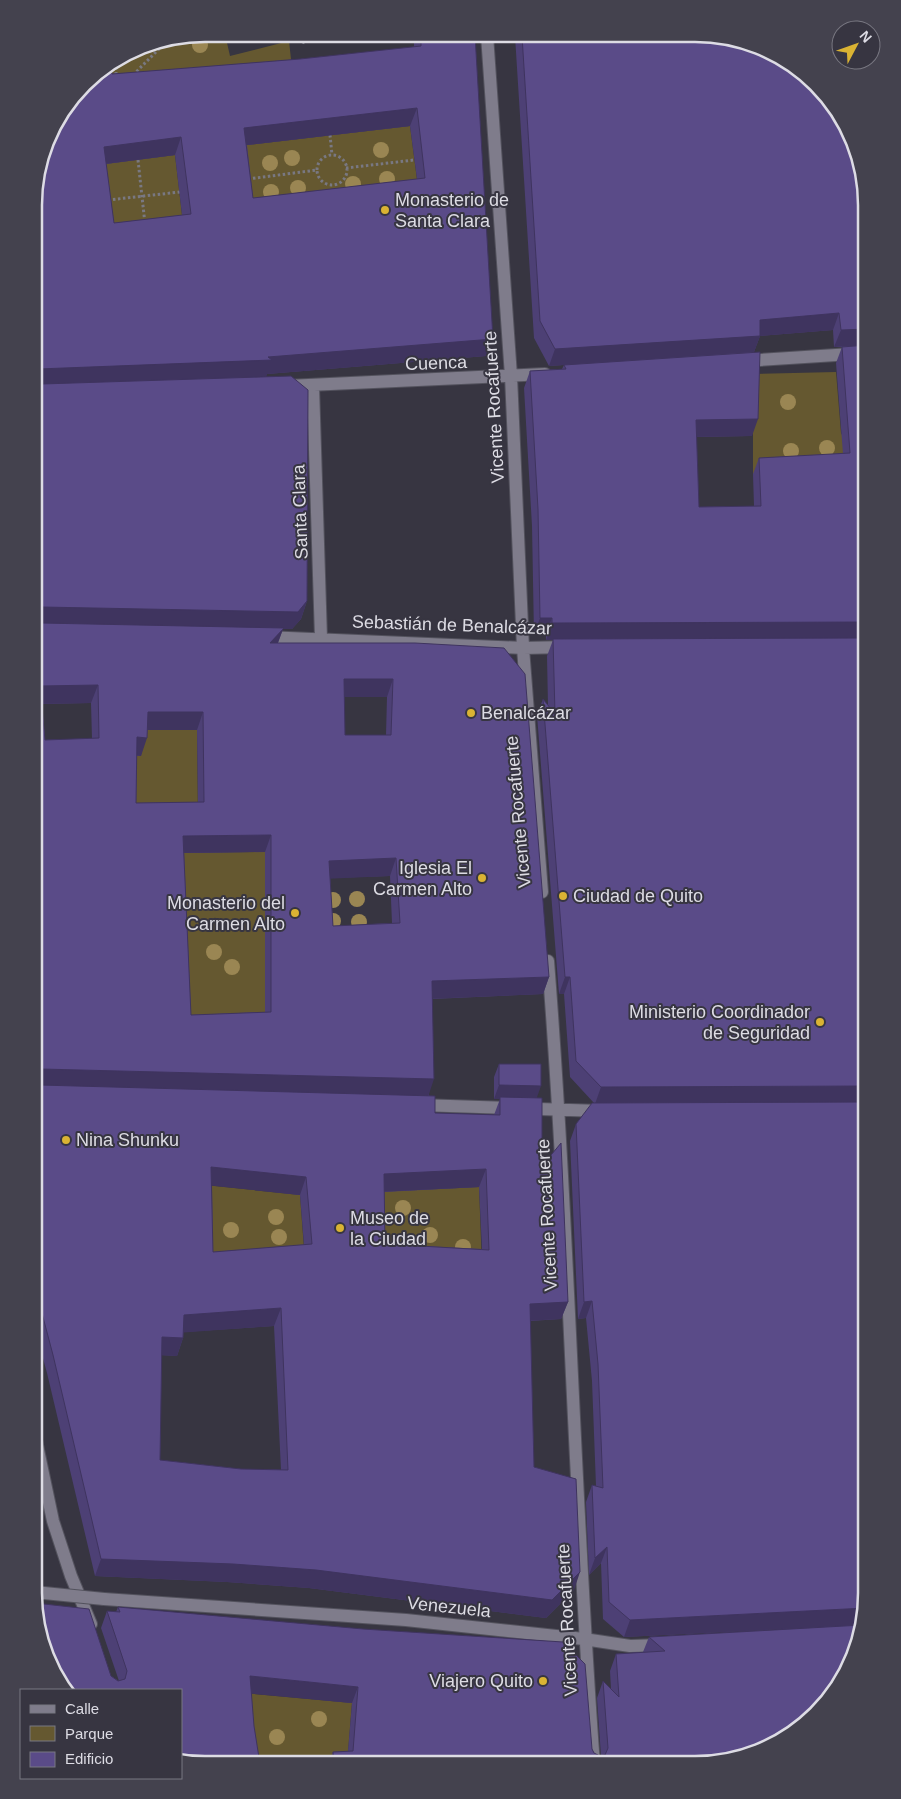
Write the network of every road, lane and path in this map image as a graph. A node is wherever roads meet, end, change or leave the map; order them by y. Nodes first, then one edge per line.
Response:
1 (487, 42) edge
2 (158, 50) edge
3 (116, 69) edge
4 (130, 77) edge
5 (116, 81) edge
6 (330, 135) edge
7 (332, 155) junction
8 (138, 160) edge
9 (414, 160) dead end
10 (346, 168) junction
11 (317, 170) junction
12 (242, 180) edge
13 (334, 185) junction
14 (180, 192) dead end
15 (335, 195) edge
16 (142, 196) junction
17 (102, 201) edge
18 (146, 229) edge
19 (858, 354) edge
20 (731, 362) edge
21 (555, 373) edge
22 (511, 376) junction
23 (313, 386) junction
24 (273, 387) edge
25 (252, 636) edge
26 (321, 638) junction
27 (579, 647) edge
28 (523, 648) junction
29 (543, 902) edge
30 (547, 951) edge
31 (409, 1105) edge
32 (560, 1111) junction
33 (614, 1111) edge
34 (42, 1469) edge
35 (42, 1593) edge
36 (95, 1636) edge
37 (584, 1638) junction
38 (678, 1644) edge
39 (593, 1756) edge

1 - 22 street, Vicente Rocafuerte
2 - 4 path
3 - 5 path
6 - 7 path
7 - 10 path
7 - 11 path
8 - 16 path
9 - 10 path
10 - 13 path
11 - 12 path
11 - 13 path
13 - 15 path
14 - 16 path
16 - 17 path
16 - 18 path
19 - 20 street
21 - 22 street, Cuenca
22 - 23 street, Cuenca
22 - 28 street, Vicente Rocafuerte
23 - 24 street, Cuenca
23 - 26 street, Santa Clara
25 - 26 street, Sebastián de Benalcázar
26 - 28 street, Sebastián de Benalcázar
27 - 28 street, Sebastián de Benalcázar
28 - 29 street, Vicente Rocafuerte
30 - 32 street, Vicente Rocafuerte
31 - 32 street
32 - 33 street
32 - 37 street, Vicente Rocafuerte
34 - 36 street
35 - 37 street, Venezuela, bridge
37 - 38 street, Venezuela
37 - 39 street, Vicente Rocafuerte

